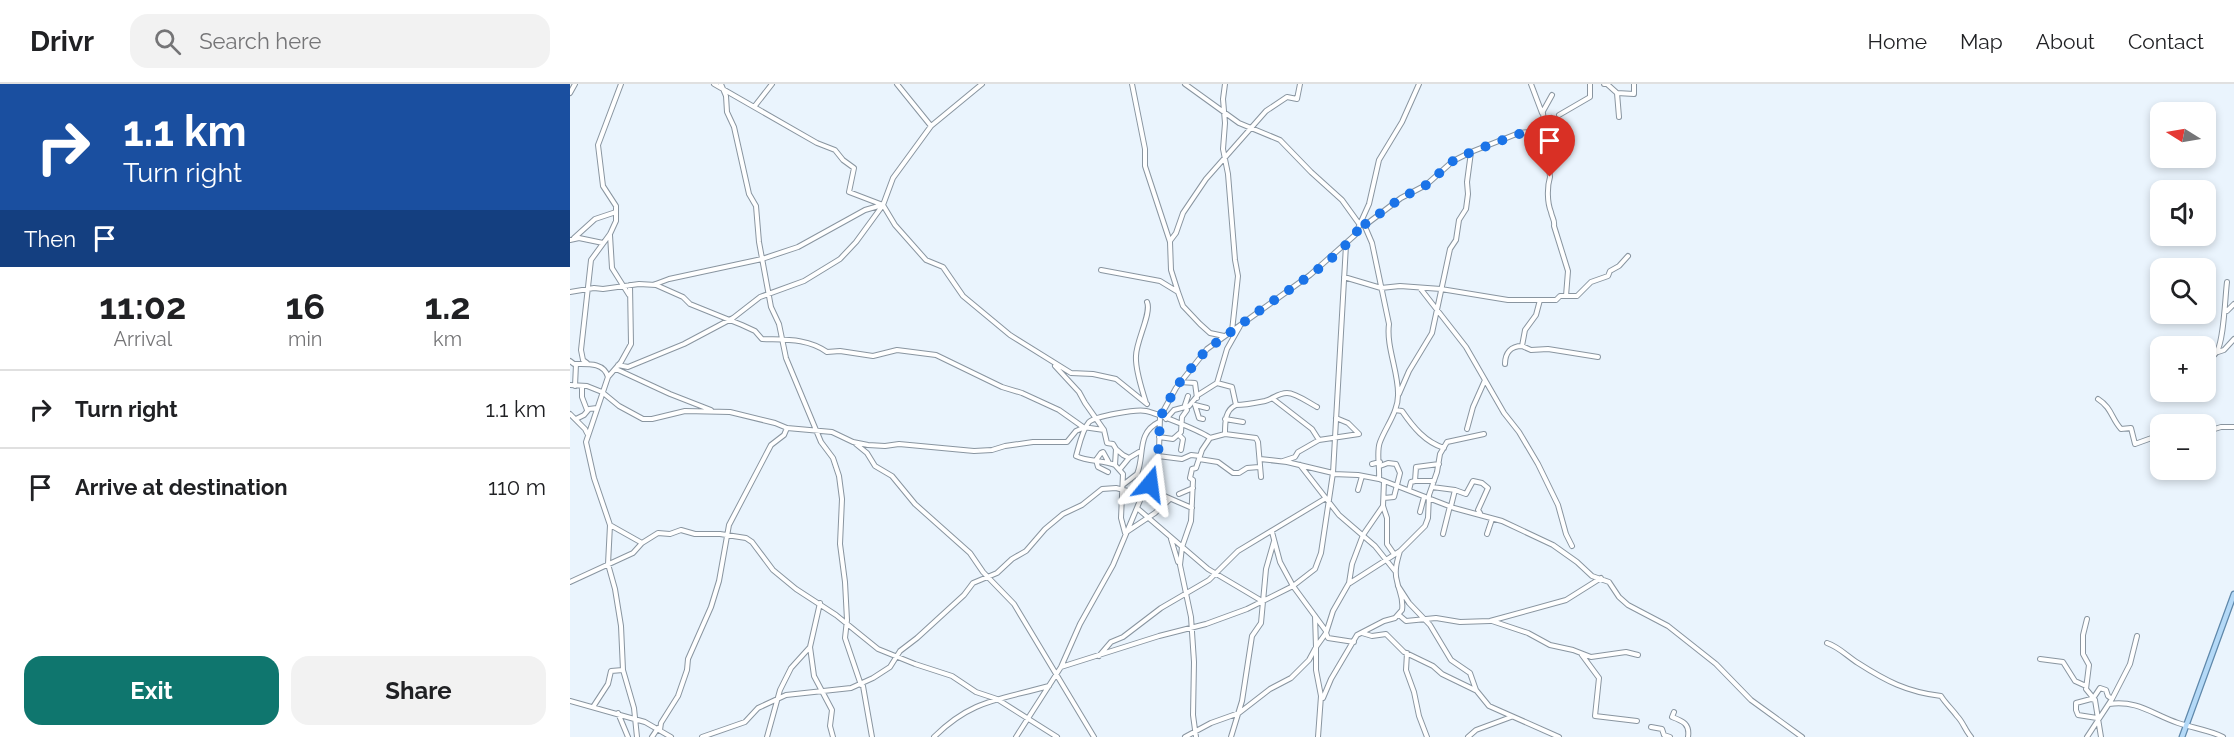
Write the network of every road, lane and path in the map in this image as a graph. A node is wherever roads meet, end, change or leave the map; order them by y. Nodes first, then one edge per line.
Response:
1 (575, 84) edge
2 (621, 84) edge
3 (714, 84) edge
4 (721, 84) edge
5 (772, 84) edge
6 (897, 84) edge
7 (982, 84) edge
8 (1132, 84) edge
9 (1185, 84) edge
10 (1225, 84) edge
11 (1300, 84) edge
12 (1419, 84) edge
13 (1531, 84) edge
14 (1590, 84) edge
15 (1607, 84) edge
16 (1634, 84) edge
17 (723, 90) junction
18 (570, 93) edge
19 (1617, 93) junction
20 (1552, 95) dead end
21 (754, 107) junction
22 (1224, 112) junction
23 (1543, 113) junction
24 (1559, 115) dead end
25 (1619, 117) dead end
26 (1551, 118) dead end
27 (1545, 124) junction
28 (932, 126) junction
29 (1251, 128) junction
30 (1471, 152) junction
31 (1224, 157) junction
32 (883, 205) junction
33 (616, 212) junction
34 (1362, 224) junction
35 (610, 234) junction
36 (572, 239) edge
37 (1170, 242) junction
38 (603, 243) junction
39 (1346, 244) junction
40 (1629, 256) dead end
41 (762, 259) junction
42 (1101, 270) dead end
43 (1344, 277) junction
44 (2227, 282) dead end
45 (630, 285) junction
46 (652, 285) junction
47 (623, 286) junction
48 (1419, 287) junction
49 (587, 288) junction
50 (1381, 288) junction
51 (1440, 289) junction
52 (570, 292) edge
53 (1178, 292) junction
54 (768, 294) junction
55 (630, 295) junction
56 (1566, 296) junction
57 (1540, 300) junction
58 (1147, 302) dead end
59 (2234, 304) edge
60 (1437, 310) junction
61 (2225, 314) junction
62 (728, 320) junction
63 (1241, 325) junction
64 (1232, 331) junction
65 (1225, 336) junction
66 (2234, 339) edge
67 (782, 341) junction
68 (1522, 346) junction
69 (2217, 352) joint
70 (1598, 357) dead end
71 (570, 361) edge
72 (587, 363) junction
73 (1053, 363) junction
74 (576, 364) junction
75 (1505, 364) dead end
76 (617, 367) junction
77 (608, 377) junction
78 (1485, 380) junction
79 (1180, 382) junction
80 (1217, 383) junction
81 (573, 386) edge
82 (582, 386) junction
83 (602, 392) junction
84 (1399, 394) junction
85 (1188, 396) dead end
86 (1272, 398) junction
87 (1197, 399) junction
88 (2098, 399) dead end
89 (1147, 404) junction
90 (1193, 404) junction
91 (1236, 405) junction
92 (1186, 406) junction
93 (597, 408) junction
94 (1207, 408) dead end
95 (1317, 408) dead end
96 (587, 410) junction
97 (1395, 410) junction
98 (714, 411) junction
99 (1149, 412) junction
100 (570, 414) edge
101 (1336, 418) junction
102 (576, 419) junction
103 (1095, 419) junction
104 (1160, 419) junction
105 (1166, 419) junction
106 (1203, 420) dead end
107 (1225, 420) junction
108 (1243, 422) dead end
109 (1413, 424) junction
110 (1182, 425) junction
111 (2234, 426) edge
112 (1086, 427) junction
113 (786, 428) junction
114 (1467, 429) dead end
115 (2216, 429) edge
116 (818, 430) junction
117 (1104, 430) junction
118 (1409, 430) dead end
119 (1225, 434) junction
120 (1484, 434) dead end
121 (1179, 435) junction
122 (587, 437) junction
123 (1159, 437) junction
124 (1210, 438) junction
125 (2150, 438) edge
126 (1335, 439) junction
127 (1319, 440) junction
128 (853, 442) junction
129 (1444, 448) junction
130 (1116, 449) junction
131 (1181, 450) dead end
132 (1140, 452) junction
133 (1158, 456) junction
134 (1129, 458) junction
135 (1200, 458) junction
136 (1260, 459) junction
137 (1096, 460) junction
138 (1283, 461) junction
139 (1108, 462) junction
140 (1372, 464) dead end
141 (1380, 464) junction
142 (1438, 464) junction
143 (1115, 465) junction
144 (1300, 465) junction
145 (1260, 467) junction
146 (1120, 468) junction
147 (1108, 472) dead end
148 (1333, 473) junction
149 (1362, 476) junction
150 (1261, 477) dead end
151 (1381, 480) junction
152 (1415, 481) junction
153 (1434, 481) junction
154 (1124, 487) junction
155 (1397, 487) junction
156 (1432, 487) junction
157 (1193, 488) junction
158 (1358, 489) dead end
159 (1145, 490) junction
160 (1409, 490) junction
161 (1455, 490) junction
162 (1179, 494) dead end
163 (1384, 498) junction
164 (1426, 498) junction
165 (1170, 499) junction
166 (1327, 500) junction
167 (1383, 506) junction
168 (1451, 506) junction
169 (1137, 508) junction
170 (1192, 508) junction
171 (1420, 512) dead end
172 (1480, 514) junction
173 (1147, 517) junction
174 (1492, 519) junction
175 (610, 525) junction
176 (1272, 532) junction
177 (1125, 533) junction
178 (1443, 534) dead end
179 (1487, 534) dead end
180 (727, 535) junction
181 (1363, 535) junction
182 (1171, 538) junction
183 (1274, 541) junction
184 (642, 543) junction
185 (1572, 546) dead end
186 (1182, 547) junction
187 (1400, 551) junction
188 (1394, 554) junction
189 (1387, 560) junction
190 (608, 564) junction
191 (1181, 572) junction
192 (1215, 573) junction
193 (1396, 573) junction
194 (989, 578) junction
195 (1601, 578) junction
196 (570, 582) edge
197 (1349, 583) junction
198 (1293, 586) junction
199 (1398, 586) junction
200 (1186, 592) junction
201 (2234, 594) edge
202 (1263, 601) junction
203 (820, 603) junction
204 (1399, 615) junction
205 (1315, 616) junction
206 (2086, 619) dead end
207 (1425, 620) junction
208 (1490, 621) junction
209 (846, 623) junction
210 (1192, 627) junction
211 (1326, 632) junction
212 (1362, 633) junction
213 (2137, 636) dead end
214 (1354, 642) junction
215 (1827, 643) dead end
216 (810, 647) junction
217 (1317, 647) junction
218 (1407, 653) junction
219 (1582, 655) junction
220 (1638, 655) dead end
221 (896, 657) junction
222 (1098, 657) junction
223 (2040, 659) dead end
224 (1061, 668) junction
225 (623, 670) junction
226 (1057, 674) junction
227 (861, 685) junction
228 (1050, 686) junction
229 (2086, 686) junction
230 (1476, 690) junction
231 (822, 692) junction
232 (778, 698) junction
233 (997, 699) junction
234 (2095, 699) junction
235 (2112, 699) junction
236 (570, 701) edge
237 (1322, 701) junction
238 (2109, 704) junction
239 (593, 707) junction
240 (1674, 712) dead end
241 (618, 713) junction
242 (1239, 713) junction
243 (1512, 717) junction
244 (2097, 718) junction
245 (636, 719) junction
246 (1028, 719) junction
247 (1637, 721) dead end
248 (2187, 725) junction
249 (1652, 728) dead end
250 (659, 729) junction
251 (1196, 730) junction
252 (628, 737) edge
253 (638, 737) edge
254 (652, 737) edge
255 (670, 737) edge
256 (702, 737) edge
257 (767, 737) edge
258 (833, 737) edge
259 (872, 737) edge
260 (934, 737) edge
261 (1016, 737) edge
262 (1057, 737) edge
263 (1094, 737) edge
264 (1185, 737) edge
265 (1196, 737) edge
266 (1231, 737) edge
267 (1318, 737) edge
268 (1427, 737) edge
269 (1468, 737) edge
270 (1559, 737) edge
271 (1670, 737) edge
272 (1688, 737) edge
273 (1802, 737) edge
274 (1971, 737) edge
275 (2087, 737) edge
276 (2101, 737) edge
277 (2182, 737) edge
278 (2223, 737) edge

1 - 18 street
2 - 33 street
3 - 17 street
4 - 17 street
5 - 21 street
6 - 28 street
7 - 28 street
8 - 37 street
9 - 22 street
10 - 22 street
11 - 29 street
12 - 34 street
13 - 23 street
14 - 24 street
15 - 19 street
16 - 19 street
17 - 21 street
17 - 41 street
19 - 25 street
20 - 23 street
21 - 32 street
22 - 29 street
22 - 31 street
23 - 27 street
26 - 27 street
27 - 30 street
27 - 56 street
28 - 32 street
29 - 31 street
29 - 34 street
30 - 34 street
30 - 51 street
31 - 37 street
31 - 64 street
32 - 41 street
32 - 54 street
32 - 73 street
33 - 35 street
33 - 36 street
34 - 39 street
34 - 50 street
35 - 38 street
35 - 47 street
36 - 38 street
37 - 53 street
38 - 49 street
39 - 43 street
39 - 63 street
40 - 56 street
41 - 46 street
41 - 54 street
42 - 53 street
43 - 50 street
43 - 101 street
44 - 61 street
45 - 46 street
45 - 47 street
45 - 55 street
46 - 62 street
47 - 49 street
47 - 55 street
48 - 50 street
48 - 51 street
48 - 60 street
49 - 52 street
49 - 72 street
50 - 84 street
51 - 57 street
51 - 60 street
53 - 65 street
54 - 62 street
54 - 67 street
55 - 76 street
56 - 57 street
57 - 68 street
58 - 89 street
59 - 61 street
60 - 78 street
60 - 84 street
61 - 69 street
62 - 67 street
62 - 76 street
63 - 64 street
63 - 80 street
64 - 65 street
65 - 79 street
66 - 69 street
67 - 112 street
67 - 116 street
68 - 70 street
68 - 75 street
71 - 74 street
72 - 74 street
72 - 77 street
73 - 89 street
73 - 103 street
74 - 81 street
76 - 77 street
76 - 98 street
77 - 83 street
78 - 114 street
78 - 185 street
79 - 87 street
79 - 104 street
80 - 87 street
80 - 91 street
81 - 82 street
82 - 83 street
82 - 96 street
83 - 93 street
83 - 98 street
84 - 97 street
85 - 92 street
86 - 91 street
86 - 95 street
86 - 127 street
87 - 90 street
88 - 125 street
89 - 99 street
90 - 92 street
90 - 94 street
90 - 106 street
91 - 107 street
92 - 105 street
92 - 110 street
93 - 96 street
93 - 122 street
96 - 102 street
97 - 109 street
97 - 141 street
98 - 113 street
99 - 103 street
99 - 104 street
100 - 102 street
101 - 126 street
101 - 126 street
102 - 122 street
103 - 112 street
103 - 117 street
104 - 105 street
104 - 123 street
104 - 132 street
105 - 110 street
107 - 108 street
107 - 119 street
109 - 118 street
109 - 129 street
110 - 121 street
110 - 124 street
111 - 115 street
112 - 117 street
112 - 128 street
112 - 137 street
113 - 116 street
113 - 180 street
116 - 128 street
116 - 209 street
117 - 130 street
119 - 124 street
119 - 136 street
120 - 129 street
121 - 123 street
121 - 131 street
122 - 175 street
123 - 133 street
124 - 135 street
126 - 127 street
126 - 148 street
127 - 138 street
128 - 194 street
129 - 142 street
130 - 134 street
130 - 143 street
132 - 134 street
132 - 154 street
133 - 135 street
133 - 159 street
134 - 146 street
135 - 145 street
135 - 157 street
136 - 138 street
136 - 145 street
137 - 139 street
137 - 139 street
137 - 147 street
138 - 144 street
139 - 143 street
140 - 141 street
141 - 151 street
141 - 155 street
142 - 152 street
142 - 153 street
143 - 146 street
144 - 148 street
144 - 166 street
145 - 150 street
146 - 154 street
148 - 149 street
148 - 166 street
149 - 151 street
149 - 158 street
151 - 155 street
151 - 163 street
152 - 153 street
152 - 160 street
153 - 156 street
154 - 159 street
154 - 177 street
154 - 194 street
155 - 160 street
155 - 163 street
156 - 161 street
156 - 164 street
157 - 162 street
157 - 170 street
159 - 165 street
159 - 169 street
160 - 164 street
161 - 168 street
161 - 172 street
163 - 167 street
164 - 168 street
164 - 171 street
164 - 187 street
165 - 170 street
165 - 173 street
166 - 176 street
166 - 181 street
166 - 198 street
167 - 181 street
167 - 188 street
168 - 172 street
168 - 178 street
169 - 173 street
169 - 177 street
170 - 186 street
172 - 174 street
173 - 177 street
173 - 182 street
174 - 179 street
174 - 195 street
175 - 184 street
175 - 190 street
176 - 183 street
176 - 192 street
177 - 224 street
180 - 184 street
180 - 203 street
180 - 250 street
181 - 189 street
181 - 197 street
182 - 186 street
182 - 191 street
183 - 198 street
183 - 202 street
184 - 190 street
186 - 191 street
186 - 192 street
187 - 188 street
187 - 193 street
188 - 189 street
189 - 193 street
189 - 197 street
190 - 196 street
190 - 225 street
191 - 200 street
192 - 200 street
192 - 202 street
193 - 199 street
194 - 221 street
194 - 226 street
195 - 208 street
195 - 273 street
197 - 211 street
198 - 202 street
198 - 205 street
199 - 204 street
199 - 207 street
200 - 210 street
200 - 222 street
201 - 248 main road
202 - 210 street
202 - 242 street
203 - 209 street
203 - 216 street
204 - 207 street
204 - 212 street
205 - 211 street
205 - 217 street
206 - 229 street
207 - 208 street
207 - 230 street
208 - 219 street
209 - 221 street
209 - 227 street
210 - 222 street
210 - 251 street
211 - 214 street
211 - 217 street
212 - 214 street
212 - 218 street
213 - 235 street
214 - 237 street
215 - 274 street
216 - 231 street
216 - 232 street
217 - 237 street
217 - 242 street
218 - 230 street
218 - 268 street
219 - 220 street
219 - 247 street
221 - 227 street
221 - 233 street
222 - 224 street
223 - 229 street
224 - 226 street
225 - 239 street
225 - 245 street
226 - 228 street
226 - 263 street
227 - 231 street
227 - 259 street
228 - 233 street
228 - 246 street
229 - 234 street
230 - 243 street
231 - 232 street
231 - 258 street
232 - 256 street
232 - 257 street
233 - 246 street
233 - 260 street
234 - 235 street
234 - 244 street
234 - 244 street
235 - 238 street
236 - 239 street
237 - 267 street
238 - 244 street
238 - 248 street
239 - 241 street
240 - 272 street
241 - 245 street
241 - 252 street
242 - 251 street
242 - 266 street
243 - 269 street
243 - 270 street
244 - 275 street
244 - 276 street
245 - 250 street
245 - 253 street
246 - 261 street
246 - 262 street
248 - 277 main road
248 - 278 street
249 - 271 street
250 - 254 street
250 - 255 street
251 - 264 street
251 - 265 street

